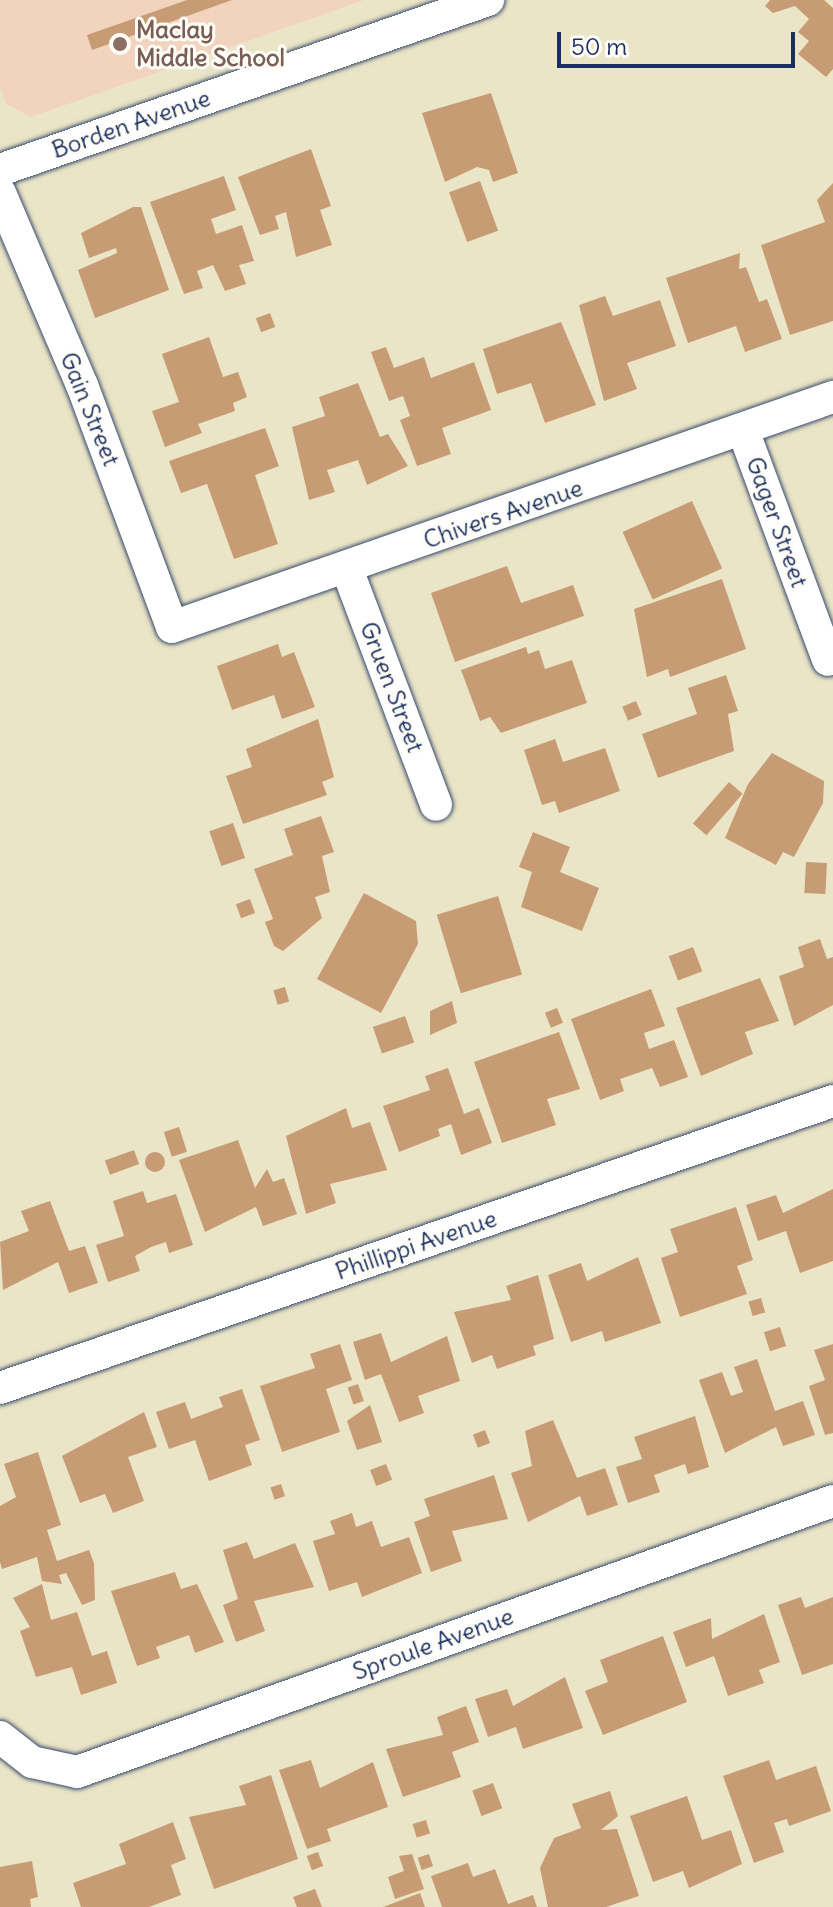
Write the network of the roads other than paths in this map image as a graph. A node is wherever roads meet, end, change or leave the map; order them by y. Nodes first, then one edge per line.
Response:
1 (488, 0) edge
2 (0, 170) edge
3 (0, 193) edge
4 (833, 397) edge
5 (743, 430) junction
6 (347, 569) junction
7 (172, 627) joint
8 (828, 660) dead end
9 (436, 805) dead end
10 (833, 1101) edge
11 (0, 1388) edge
12 (833, 1501) edge
13 (0, 1737) edge

1 - 2 street, Borden Avenue
3 - 7 street, Gain Street
4 - 5 street, Chivers Avenue
5 - 6 street, Chivers Avenue
5 - 8 street, Gager Street
6 - 7 street, Chivers Avenue
6 - 9 street, Gruen Street
10 - 11 street, Phillippi Avenue
12 - 13 street, Sproule Avenue

